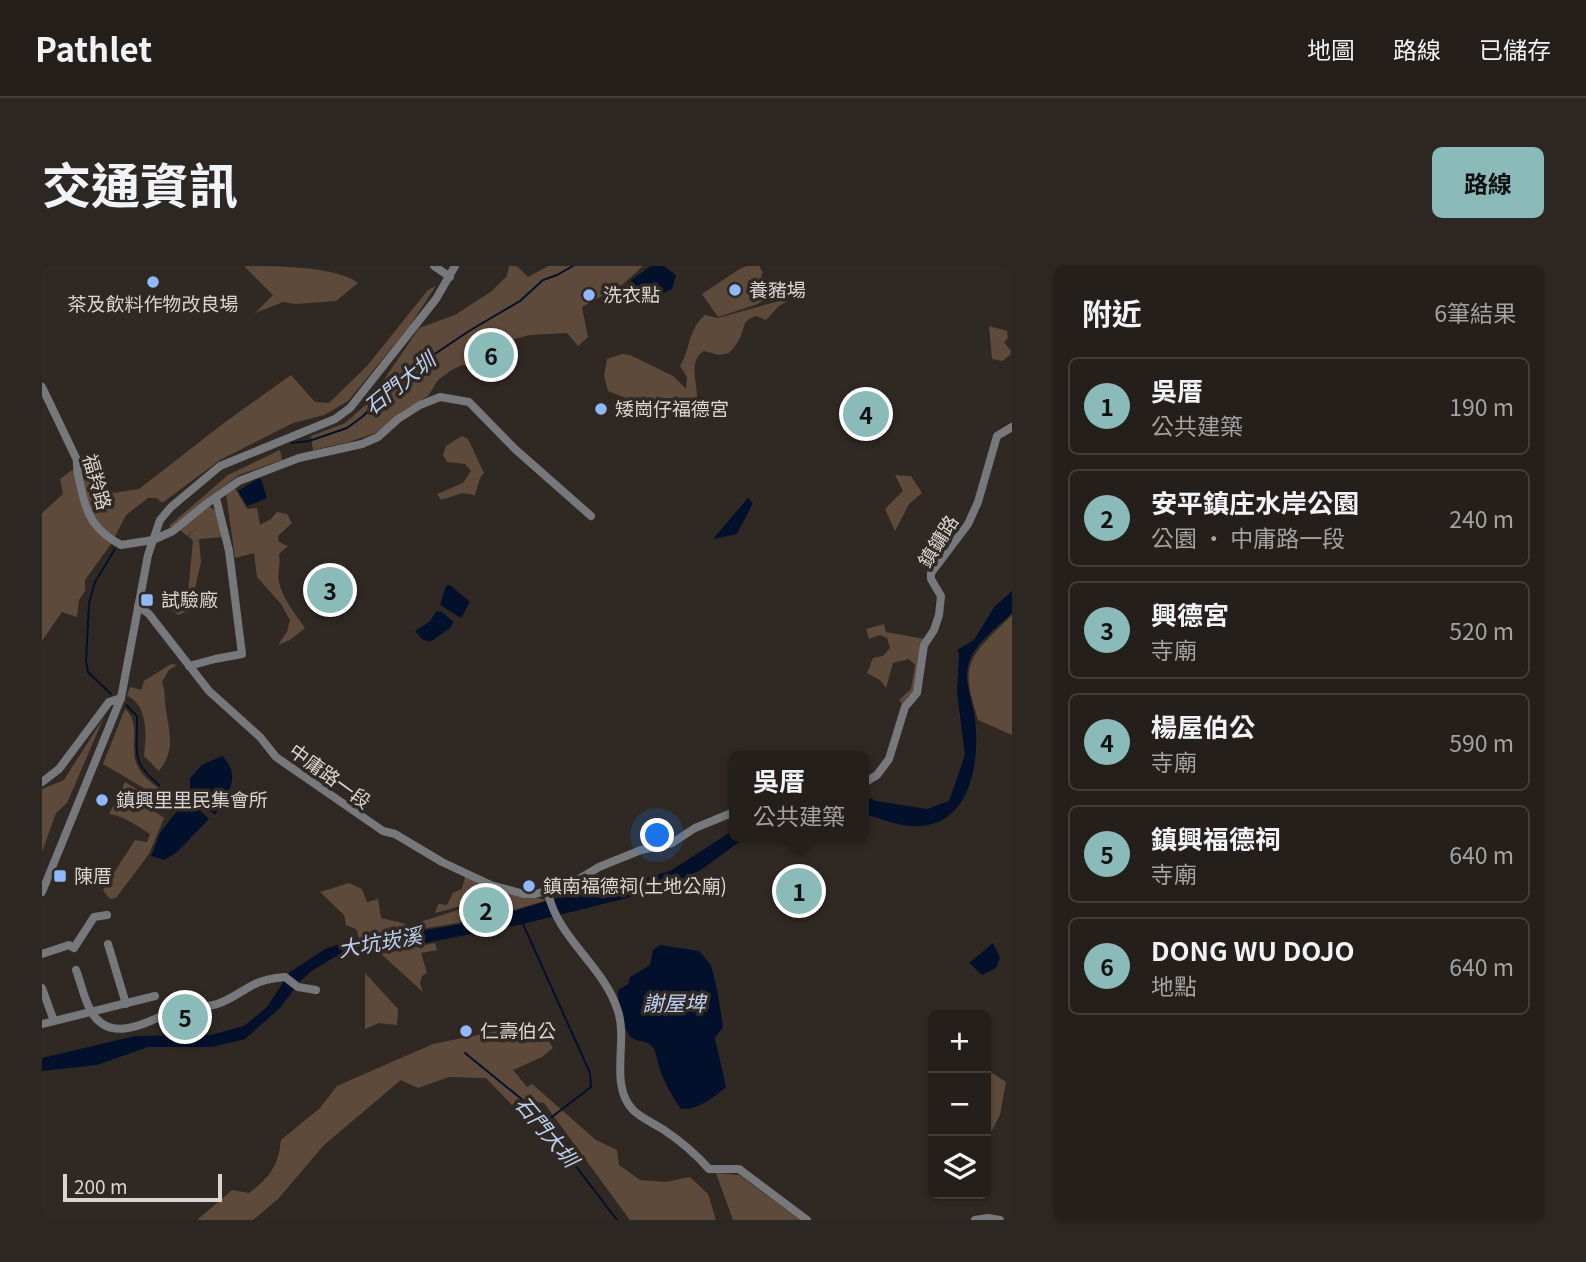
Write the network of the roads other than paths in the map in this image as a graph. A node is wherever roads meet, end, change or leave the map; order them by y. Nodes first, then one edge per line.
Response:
1 (434, 266) edge
2 (455, 266) edge
3 (450, 277) junction
4 (42, 387) edge
5 (1012, 427) edge
6 (216, 498) junction
7 (590, 516) dead end
8 (153, 540) junction
9 (138, 606) junction
10 (189, 666) junction
11 (121, 698) junction
12 (869, 780) edge
13 (42, 782) edge
14 (729, 814) edge
15 (42, 892) edge
16 (548, 895) junction
17 (107, 915) dead end
18 (108, 944) dead end
19 (42, 954) edge
20 (76, 970) dead end
21 (42, 988) edge
22 (316, 990) dead end
23 (155, 996) dead end
24 (126, 1004) junction
25 (91, 1012) junction
26 (54, 1021) junction
27 (42, 1024) edge
28 (807, 1220) edge
29 (975, 1220) edge
30 (999, 1220) edge

1 - 3 street
2 - 3 street
3 - 8 street
4 - 8 street, 福羚路
5 - 12 street, 鎮鏞路
6 - 7 street
6 - 8 street
6 - 10 street
8 - 9 street
9 - 10 street, 中庸路一段
9 - 11 street
10 - 16 street, 中庸路一段
11 - 13 street
11 - 15 street
14 - 16 street
16 - 28 street
17 - 19 street
18 - 24 street
20 - 25 street
21 - 26 street
22 - 25 street
23 - 24 street
24 - 25 street
25 - 26 street
26 - 27 street
29 - 30 street

